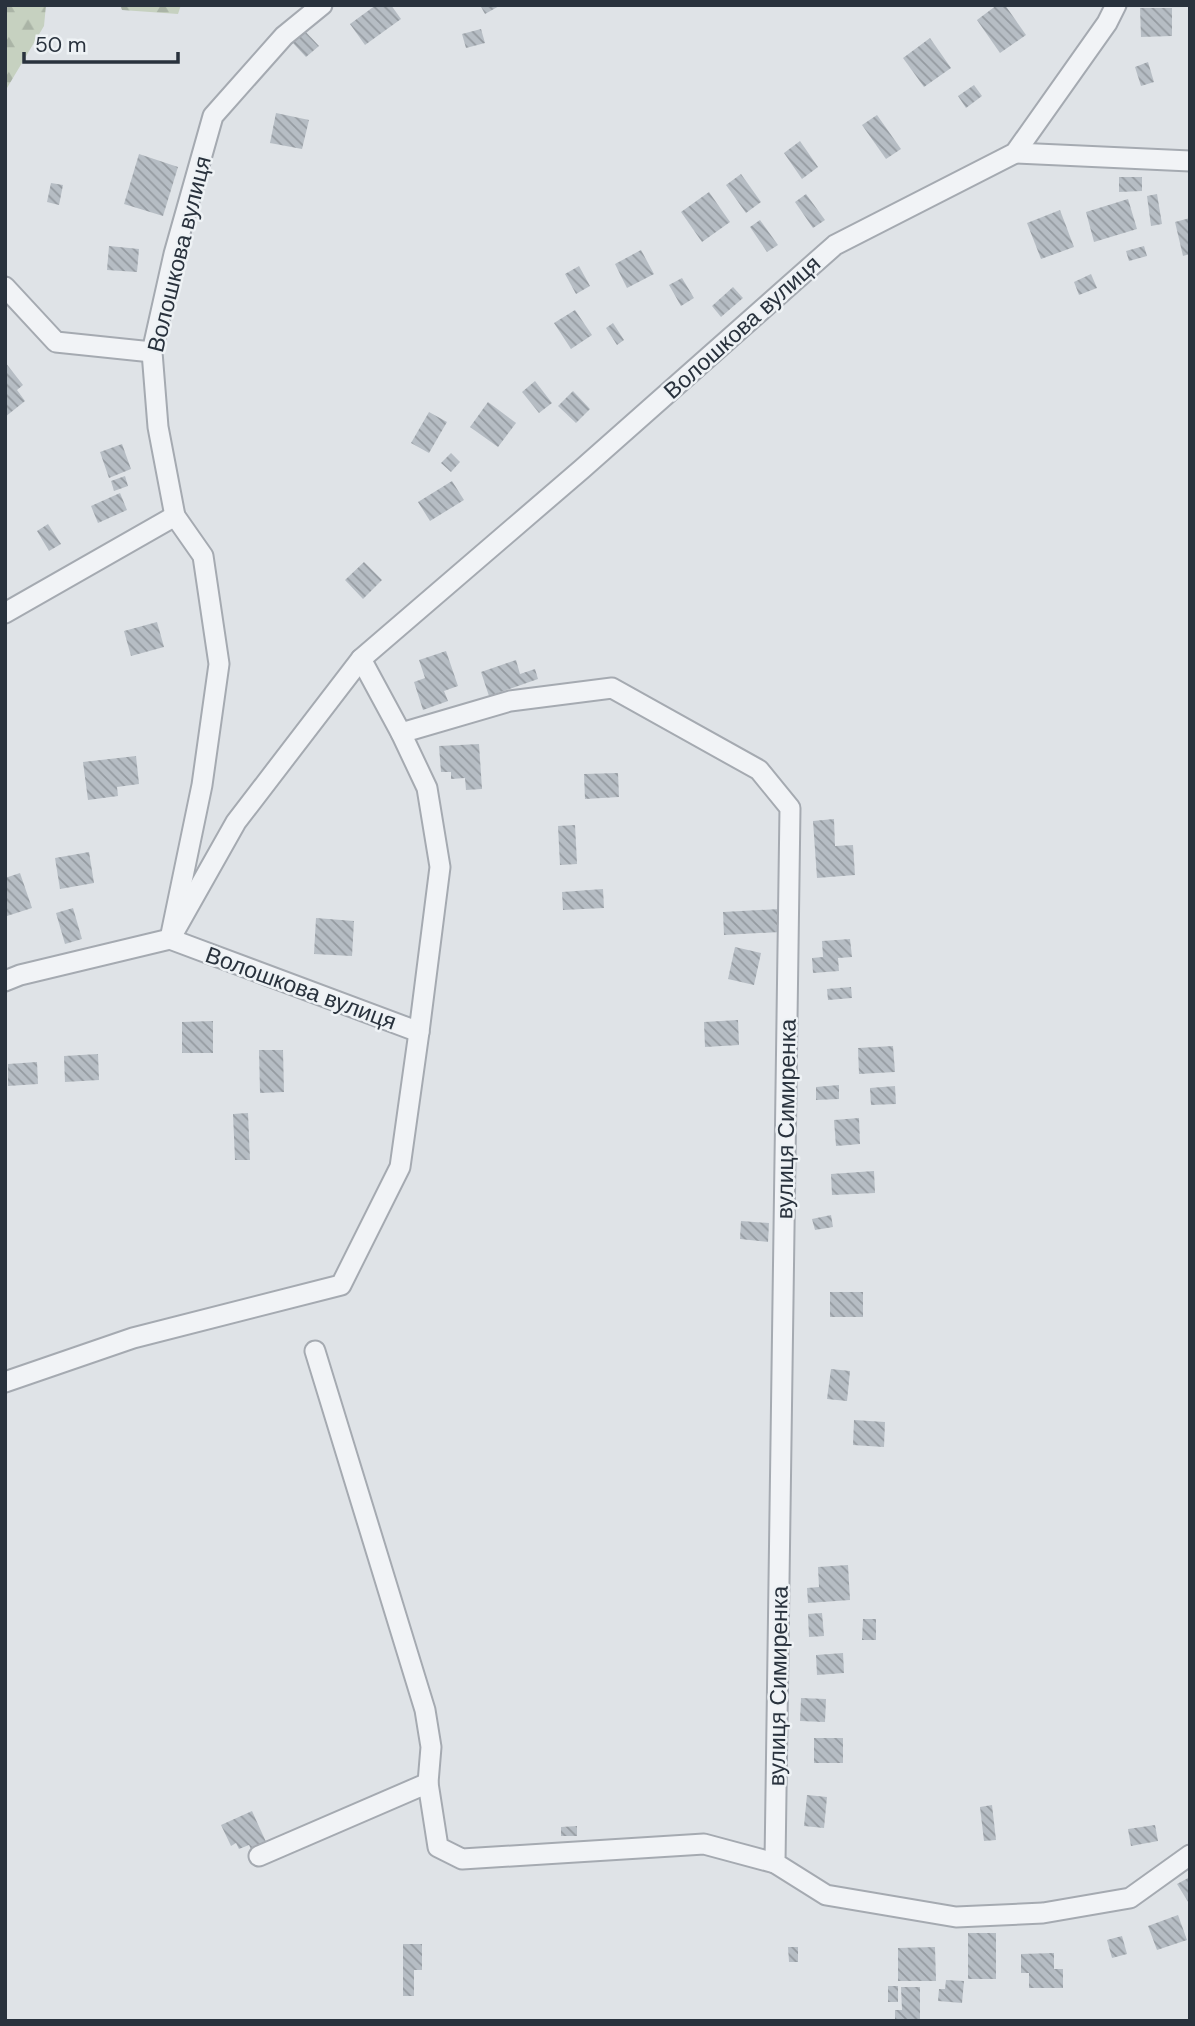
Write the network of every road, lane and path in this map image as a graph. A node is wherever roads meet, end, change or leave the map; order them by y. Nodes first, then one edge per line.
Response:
1 (322, 5) edge
2 (1115, 5) edge
3 (1015, 153) junction
4 (1190, 161) edge
5 (5, 287) edge
6 (152, 352) junction
7 (175, 516) junction
8 (5, 613) edge
9 (361, 659) junction
10 (401, 733) junction
11 (170, 939) junction
12 (5, 981) edge
13 (419, 1032) junction
14 (315, 1351) dead end
15 (5, 1382) edge
16 (428, 1783) junction
17 (1190, 1855) edge
18 (259, 1856) dead end
19 (775, 1863) junction

1 - 6 street, Волошкова вулиця
2 - 3 street, Волошкова вулиця
3 - 4 street
3 - 9 street, Волошкова вулиця
5 - 6 street
6 - 7 street, Волошкова вулиця
7 - 8 street
7 - 11 street, Волошкова вулиця
9 - 10 street, Волошкова вулиця
9 - 11 street, Волошкова вулиця
10 - 13 street, Волошкова вулиця
10 - 19 street, вулиця Симиренка
11 - 12 street
11 - 13 street, Волошкова вулиця
13 - 15 street
14 - 16 street
16 - 18 street
16 - 19 street
17 - 19 street

